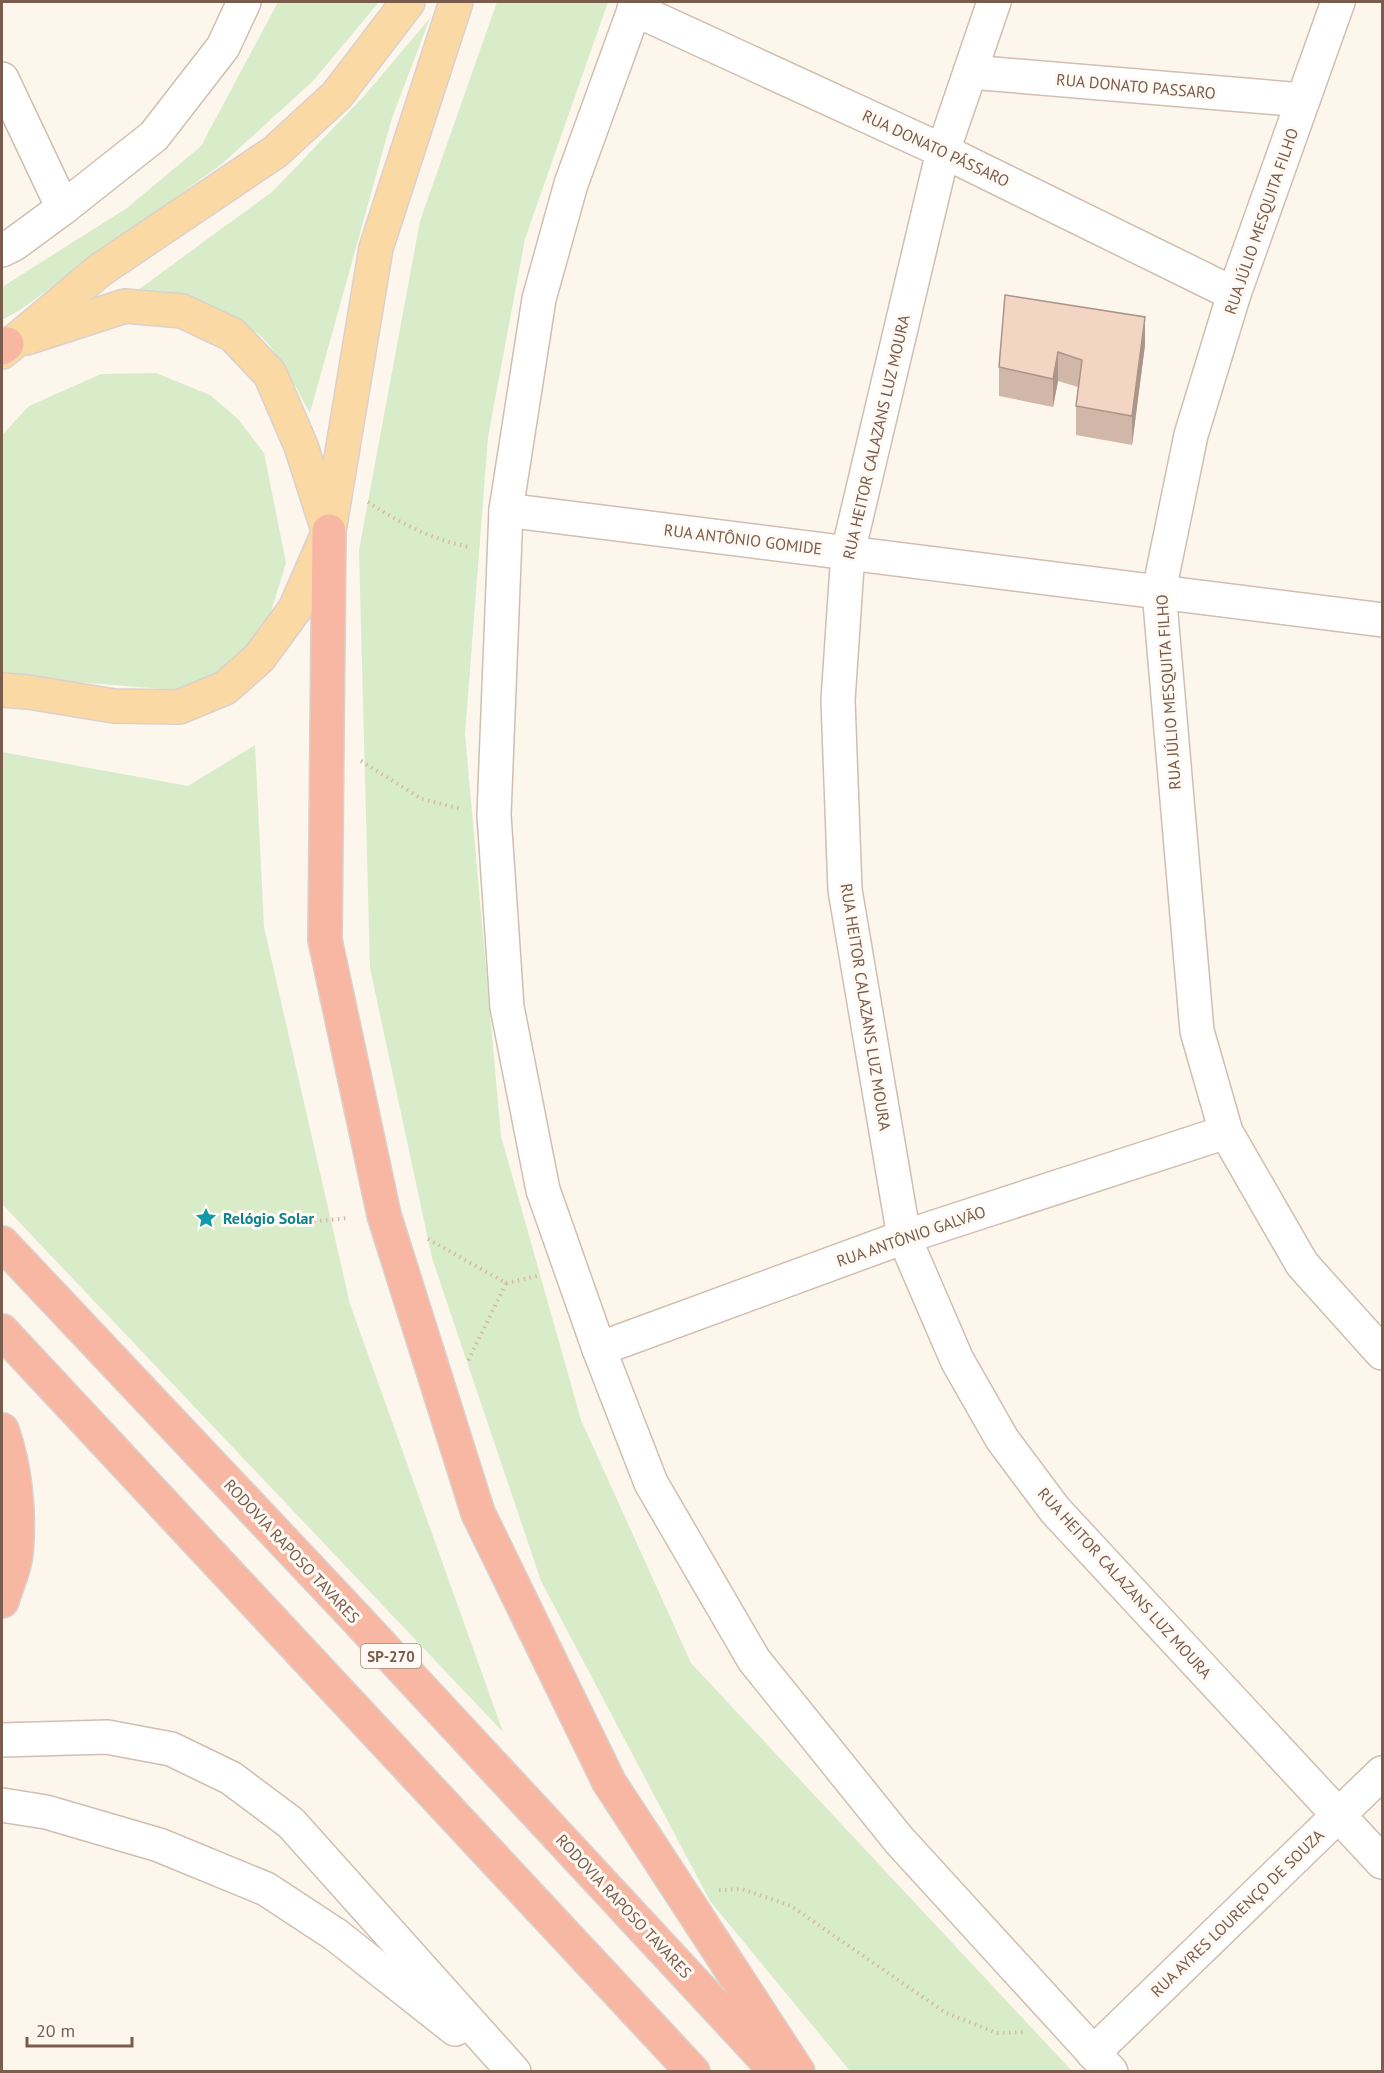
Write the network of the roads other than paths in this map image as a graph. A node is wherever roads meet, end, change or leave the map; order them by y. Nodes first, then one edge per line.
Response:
1 (244, 2) edge
2 (408, 2) edge
3 (456, 2) edge
4 (994, 2) edge
5 (1338, 2) edge
6 (636, 5) edge
7 (970, 72) junction
8 (2, 79) edge
9 (1303, 100) junction
10 (943, 151) junction
11 (63, 208) junction
12 (2, 250) edge
13 (1234, 294) junction
14 (3, 348) edge
15 (506, 510) junction
16 (328, 531) junction
17 (848, 552) junction
18 (1160, 591) junction
19 (1383, 620) edge
20 (2, 690) edge
21 (1226, 1132) junction
22 (903, 1237) junction
23 (2, 1244) edge
24 (2, 1331) edge
25 (599, 1349) junction
26 (1383, 1353) edge
27 (2, 1430) edge
28 (2, 1601) edge
29 (2, 1740) edge
30 (1383, 1773) edge
31 (2, 1805) edge
32 (1338, 1815) junction
33 (1383, 1862) edge
34 (1102, 2062) edge
35 (513, 2072) edge
36 (693, 2072) edge
37 (777, 2072) edge
38 (798, 2072) edge

1 - 11 street
2 - 14 main road
3 - 16 main road
4 - 7 street, RUA HEITOR CALAZANS LUZ MOURA
5 - 9 street, RUA JÚLIO MESQUITA FILHO
6 - 10 street, RUA DONATO PÁSSARO
6 - 15 street
7 - 9 street, RUA DONATO PASSARO
7 - 10 street, RUA HEITOR CALAZANS LUZ MOURA
8 - 11 street
9 - 13 street, RUA JÚLIO MESQUITA FILHO
10 - 13 street, RUA DONATO PÁSSARO
10 - 17 street, RUA HEITOR CALAZANS LUZ MOURA
11 - 12 street
13 - 18 street, RUA JÚLIO MESQUITA FILHO
14 - 16 main road
15 - 17 street, RUA ANTÔNIO GOMIDE
15 - 25 street
16 - 20 main road
16 - 38 highway
17 - 18 street, RUA ANTÔNIO GOMIDE
17 - 22 street, RUA HEITOR CALAZANS LUZ MOURA
18 - 19 street, RUA ANTÔNIO GOMIDE
18 - 21 street, RUA JÚLIO MESQUITA FILHO
21 - 22 street, RUA ANTÔNIO GALVÃO
21 - 26 street, RUA JÚLIO MESQUITA FILHO
22 - 25 street, RUA ANTÔNIO GALVÃO
22 - 32 street, RUA HEITOR CALAZANS LUZ MOURA
23 - 37 highway, RODOVIA RAPOSO TAVARES / SP-270
24 - 36 highway
25 - 34 street
27 - 28 highway
29 - 35 street
30 - 32 street, RUA AYRES LOURENÇO DE SOUZA
31 - 35 street
32 - 33 street, RUA HEITOR CALAZANS LUZ MOURA
32 - 34 street, RUA AYRES LOURENÇO DE SOUZA

